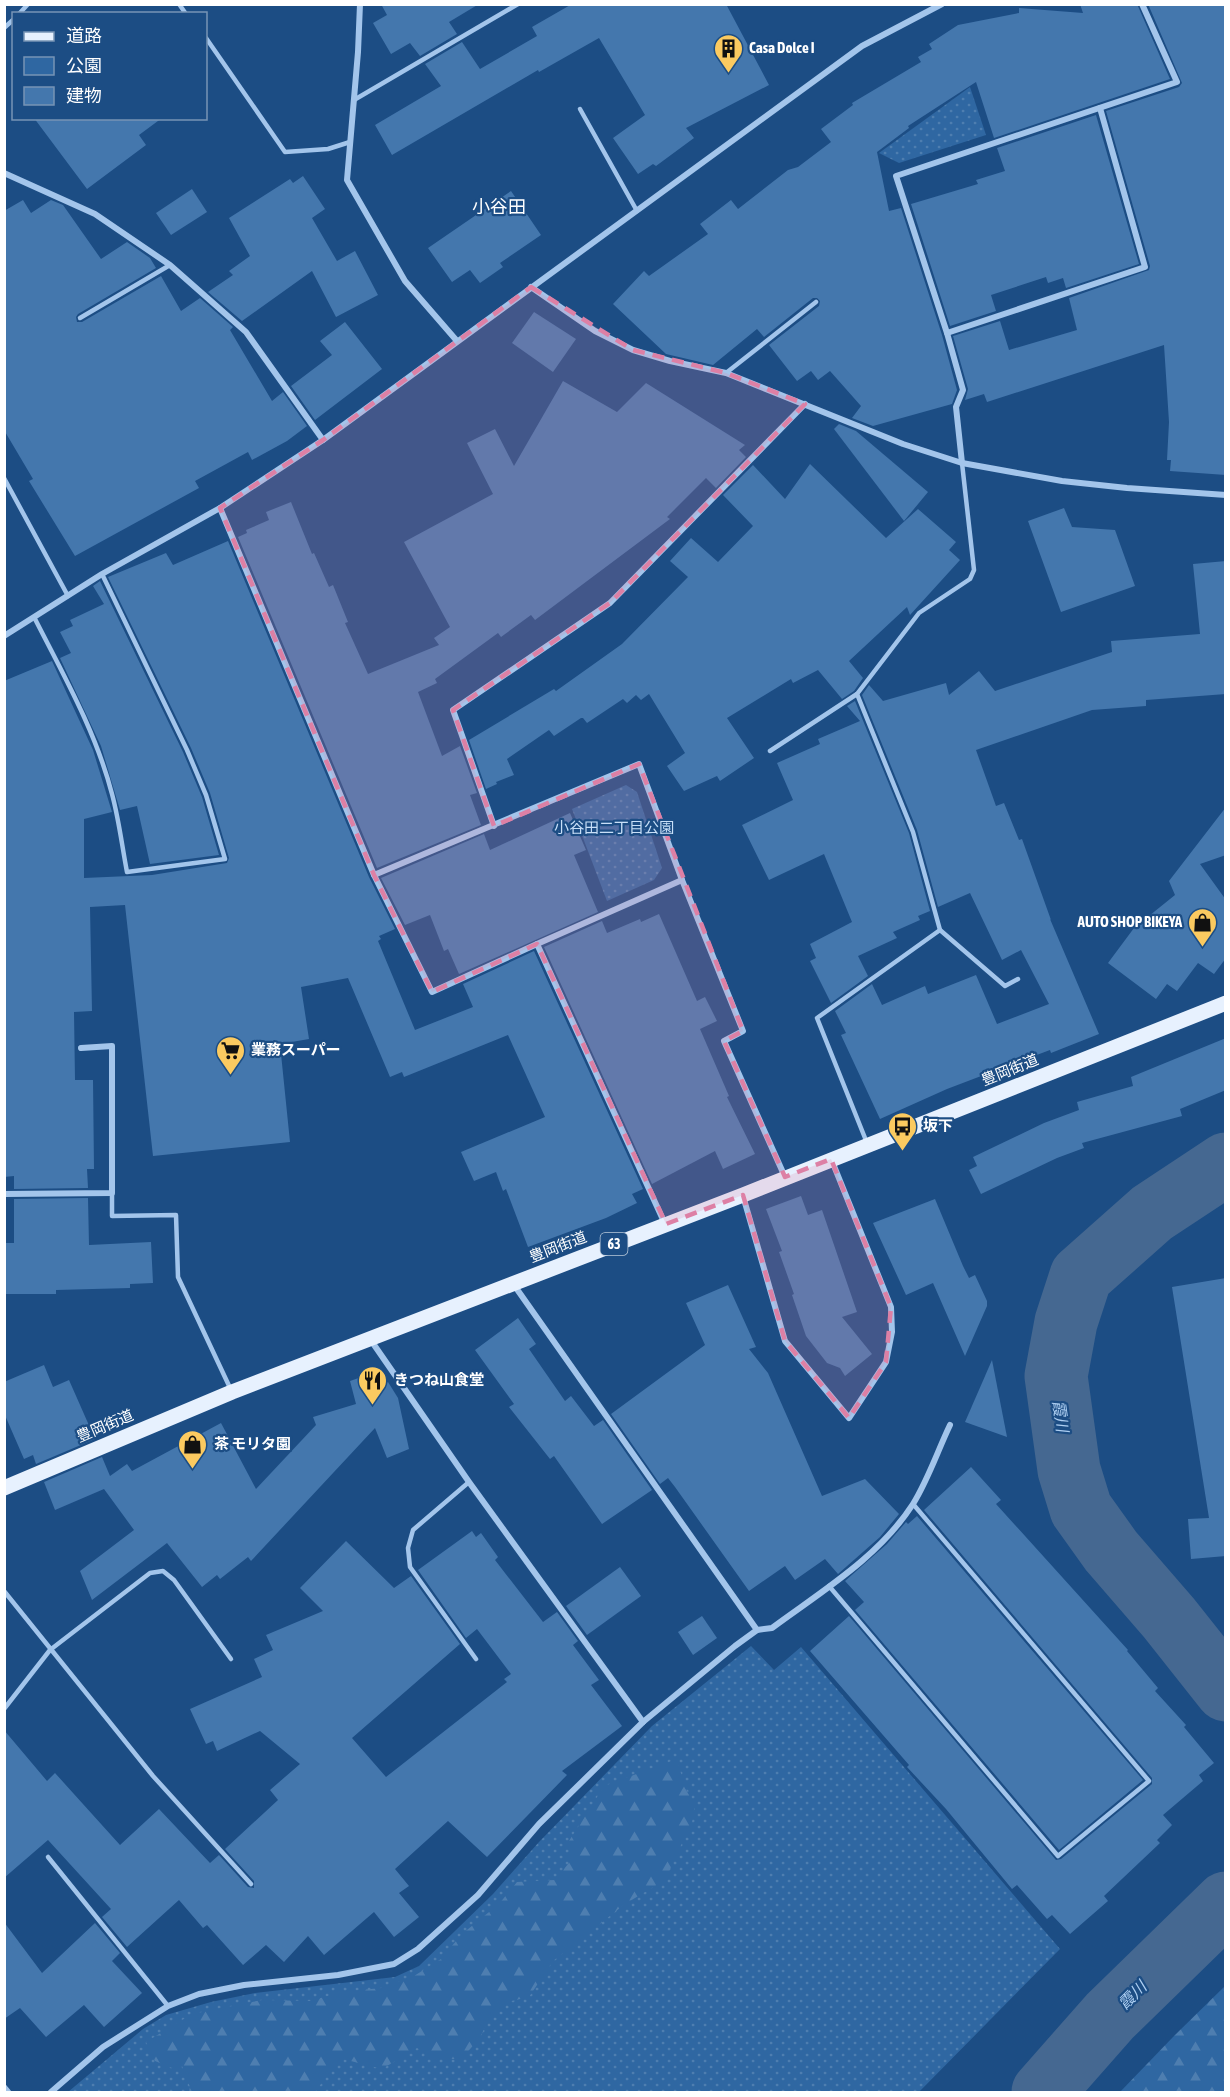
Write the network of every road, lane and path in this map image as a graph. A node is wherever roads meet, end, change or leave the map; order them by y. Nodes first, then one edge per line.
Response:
1 (360, 4) edge
2 (518, 4) edge
3 (942, 4) edge
4 (1142, 4) edge
5 (207, 39) edge
6 (354, 100) junction
7 (1100, 108) junction
8 (580, 109) dead end
9 (350, 142) junction
10 (4, 173) edge
11 (637, 211) junction
12 (170, 265) junction
13 (531, 287) junction
14 (816, 302) dead end
15 (81, 318) dead end
16 (947, 333) junction
17 (457, 341) junction
18 (726, 373) junction
19 (805, 404) junction
20 (323, 440) junction
21 (962, 463) junction
22 (4, 477) edge
23 (1226, 495) edge
24 (220, 508) junction
25 (102, 574) junction
26 (68, 596) junction
27 (34, 616) junction
28 (4, 636) edge
29 (857, 694) junction
30 (770, 751) dead end
31 (494, 826) junction
32 (374, 875) junction
33 (682, 880) junction
34 (940, 930) junction
35 (537, 944) junction
36 (1018, 979) dead end
37 (1226, 1003) edge
38 (81, 1048) dead end
39 (868, 1146) junction
40 (831, 1159) junction
41 (785, 1177) junction
42 (112, 1193) junction
43 (4, 1194) edge
44 (743, 1195) junction
45 (666, 1224) junction
46 (513, 1284) junction
47 (370, 1339) junction
48 (232, 1392) junction
49 (950, 1425) dead end
50 (469, 1482) junction
51 (4, 1488) edge
52 (913, 1504) junction
53 (829, 1586) junction
54 (4, 1591) edge
55 (757, 1630) junction
56 (50, 1650) junction
57 (231, 1659) dead end
58 (476, 1659) dead end
59 (4, 1709) edge
60 (642, 1722) junction
61 (48, 1857) dead end
62 (251, 1884) dead end
63 (168, 2006) junction
64 (4, 2086) edge
65 (9, 2092) edge
66 (51, 2092) edge

1 - 6 street
2 - 6 lane
3 - 11 street
4 - 7 street
5 - 9 lane
6 - 9 street
7 - 16 street
7 - 16 street
8 - 11 lane
9 - 17 street
10 - 12 street
11 - 13 street
12 - 15 lane
12 - 20 street
13 - 17 street
13 - 18 street
14 - 18 lane
16 - 21 street
17 - 20 street
18 - 19 street
19 - 21 street
19 - 31 street
20 - 24 street
21 - 23 street
21 - 29 lane
22 - 26 lane
24 - 25 street
24 - 32 street
25 - 26 street
25 - 27 lane
26 - 27 street
27 - 28 street
29 - 30 lane
29 - 34 lane
31 - 32 street
31 - 33 street
32 - 35 street
33 - 35 street
33 - 41 street
34 - 36 lane
34 - 39 lane
35 - 45 street
37 - 39 main road, 豊岡街道 / 63
38 - 42 street
39 - 40 main road, 豊岡街道 / 63
40 - 41 main road, 豊岡街道 / 63
40 - 44 street
41 - 44 main road, 豊岡街道 / 63
42 - 43 street
42 - 48 lane
44 - 45 main road, 豊岡街道 / 63
45 - 46 main road, 豊岡街道 / 63
46 - 47 main road, 豊岡街道 / 63
46 - 55 street
47 - 48 main road, 豊岡街道 / 63
47 - 50 street
48 - 51 main road, 豊岡街道 / 63
49 - 52 street
50 - 58 lane
50 - 60 street
52 - 53 street
52 - 53 lane
53 - 55 street
54 - 56 lane
55 - 60 street
56 - 57 lane
56 - 59 lane
56 - 62 lane
60 - 63 street
61 - 63 lane
63 - 66 street
64 - 65 lane

